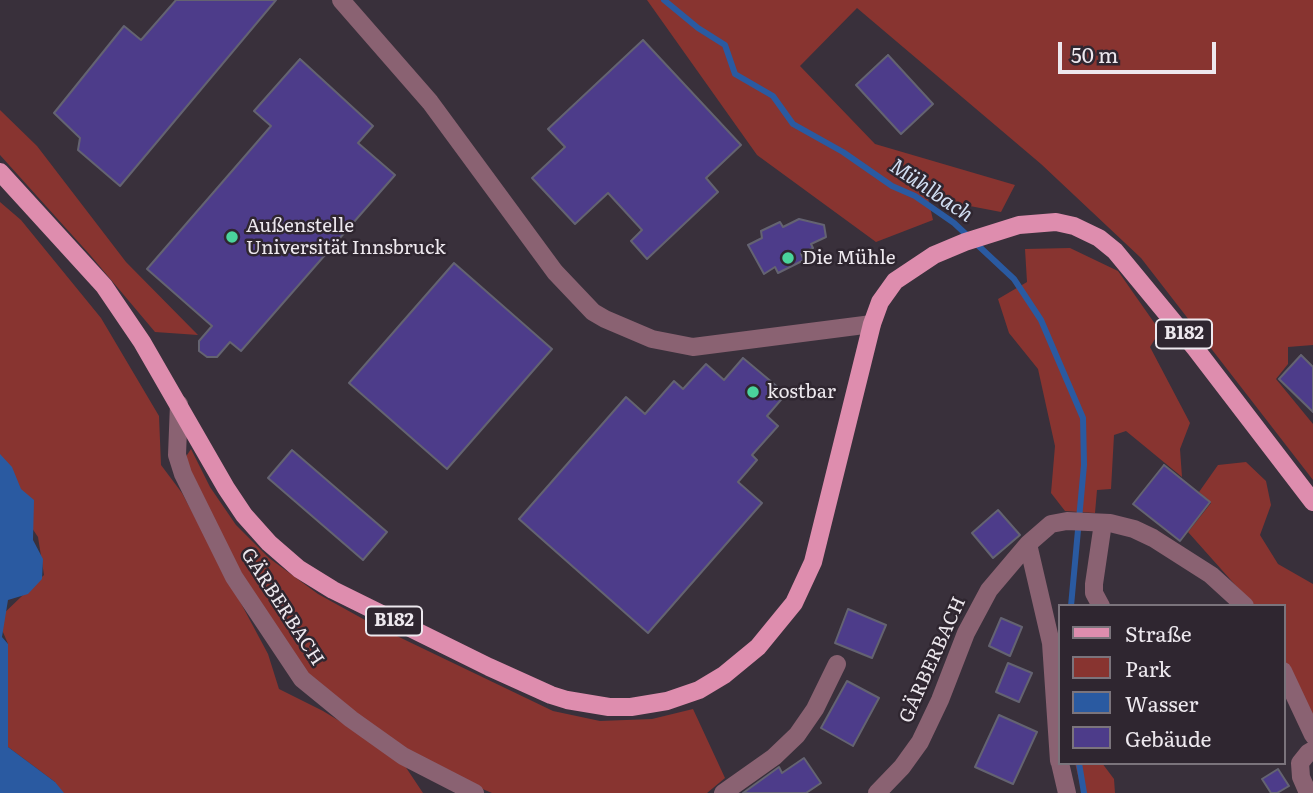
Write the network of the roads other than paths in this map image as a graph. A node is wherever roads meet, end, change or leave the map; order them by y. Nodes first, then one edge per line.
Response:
1 (341, 0) edge
2 (0, 172) edge
3 (872, 324) junction
4 (179, 404) junction
5 (1313, 502) edge
6 (1097, 523) junction
7 (1028, 544) junction
8 (1100, 604) edge
9 (1243, 604) edge
10 (837, 664) dead end
11 (1285, 675) edge
12 (1313, 735) edge
13 (1058, 736) edge
14 (1313, 750) edge
15 (1061, 765) edge
16 (475, 793) edge
17 (723, 793) edge
18 (877, 793) edge
19 (1067, 793) edge
20 (1308, 793) edge

1 - 3 street
2 - 4 main road, B182
3 - 4 main road, B182
3 - 5 main road, B182
4 - 16 street, GÄRBERBACH
6 - 7 street, GÄRBERBACH
6 - 8 street
6 - 9 street, GÄRBERBACH
7 - 13 street
7 - 18 street, GÄRBERBACH
10 - 17 street
11 - 12 street
14 - 20 street
15 - 19 street

